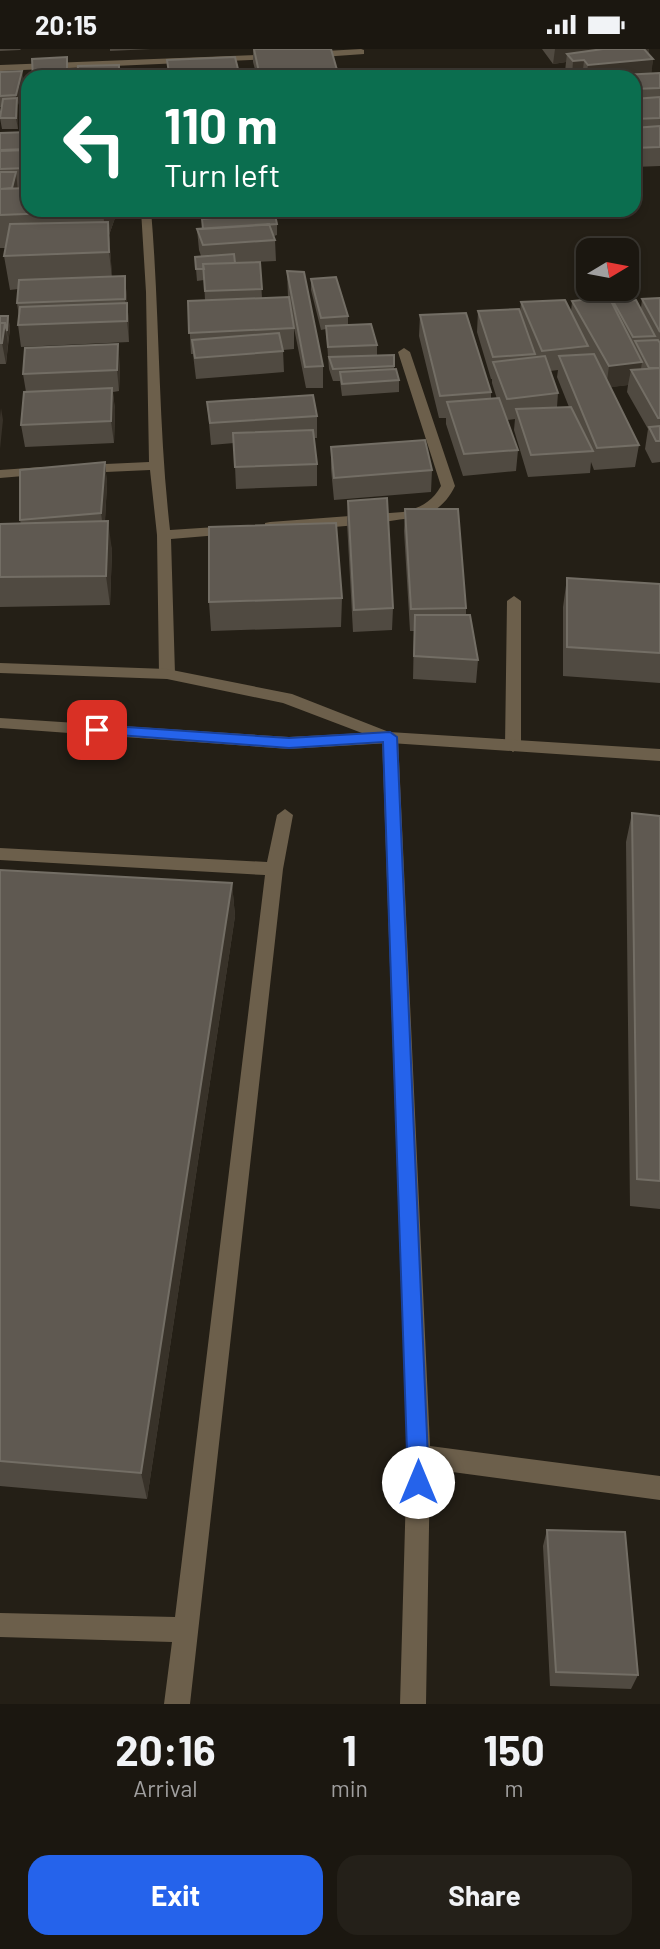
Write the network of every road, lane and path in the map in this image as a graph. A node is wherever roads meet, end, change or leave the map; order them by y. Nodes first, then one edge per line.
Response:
1 (104, 49) edge
2 (361, 52) dead end
3 (249, 53) edge
4 (137, 63) junction
5 (103, 64) junction
6 (0, 68) edge
7 (138, 70) edge
8 (147, 217) edge
9 (404, 352) dead end
10 (156, 466) junction
11 (0, 474) edge
12 (164, 535) junction
13 (513, 601) dead end
14 (0, 668) edge
15 (167, 674) junction
16 (0, 723) edge
17 (390, 737) junction
18 (513, 746) junction
19 (660, 755) edge
20 (285, 815) dead end
21 (0, 854) edge
22 (274, 869) junction
23 (419, 1456) junction
24 (660, 1488) edge
25 (0, 1625) edge
26 (185, 1630) junction
27 (177, 1704) edge
28 (413, 1704) edge

1 - 5 street
2 - 3 street
3 - 4 street
4 - 5 street
4 - 7 street
5 - 6 street
8 - 10 street
9 - 12 street
10 - 11 street
10 - 12 street
12 - 15 street
13 - 18 street
14 - 15 street
15 - 17 street
16 - 17 street
17 - 18 street
17 - 23 street
18 - 19 street
20 - 22 street
21 - 22 street
22 - 26 street
23 - 24 street
23 - 28 street
25 - 26 street
26 - 27 street

